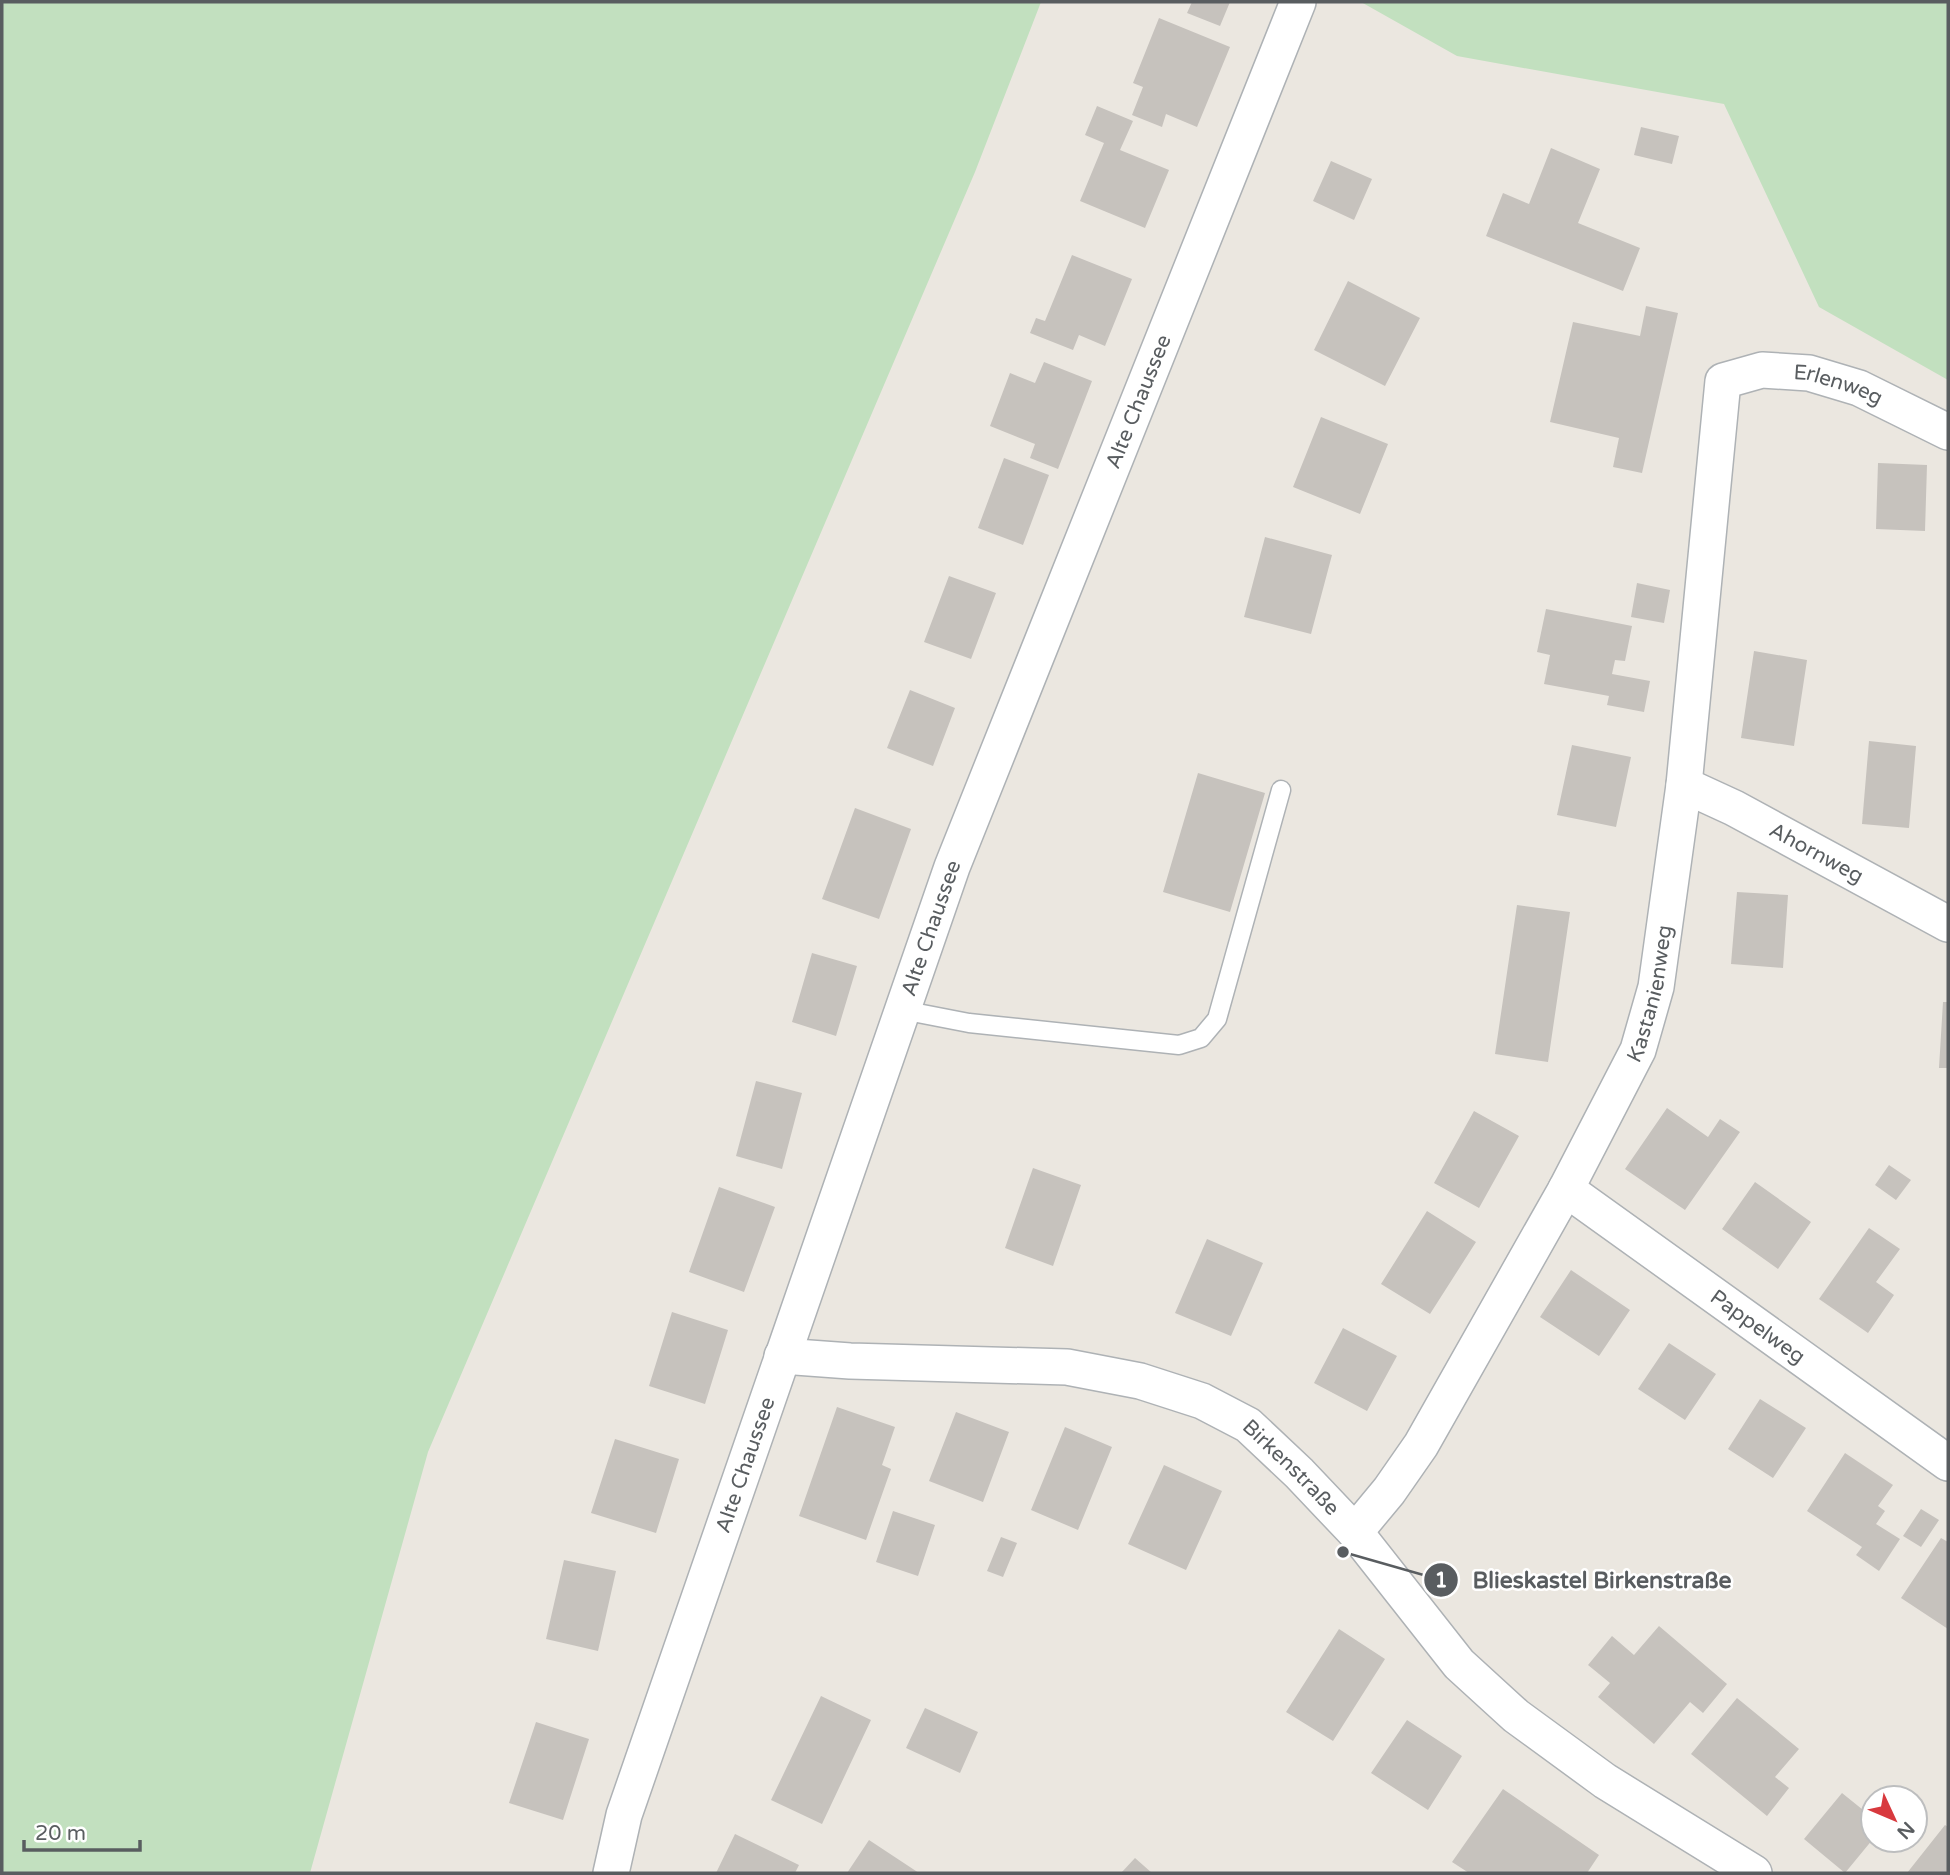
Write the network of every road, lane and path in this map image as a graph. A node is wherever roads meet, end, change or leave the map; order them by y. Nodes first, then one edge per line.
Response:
1 (1298, 2) edge
2 (1723, 381) joint
3 (1948, 432) edge
4 (1684, 785) junction
5 (1280, 790) dead end
6 (1948, 924) edge
7 (902, 1010) junction
8 (1566, 1189) junction
9 (782, 1356) junction
10 (1948, 1463) edge
11 (1355, 1532) junction
12 (611, 1873) edge
13 (1754, 1873) edge

1 - 7 street, Alte Chaussee
2 - 3 street, Erlenweg
2 - 4 street, Kastanienweg
4 - 6 street, Ahornweg
4 - 8 street, Kastanienweg
5 - 7 lane
7 - 9 street, Alte Chaussee
8 - 10 street, Pappelweg
8 - 11 street, Kastanienweg
9 - 11 street, Birkenstraße
9 - 12 street, Alte Chaussee
11 - 13 street, Birkenstraße

